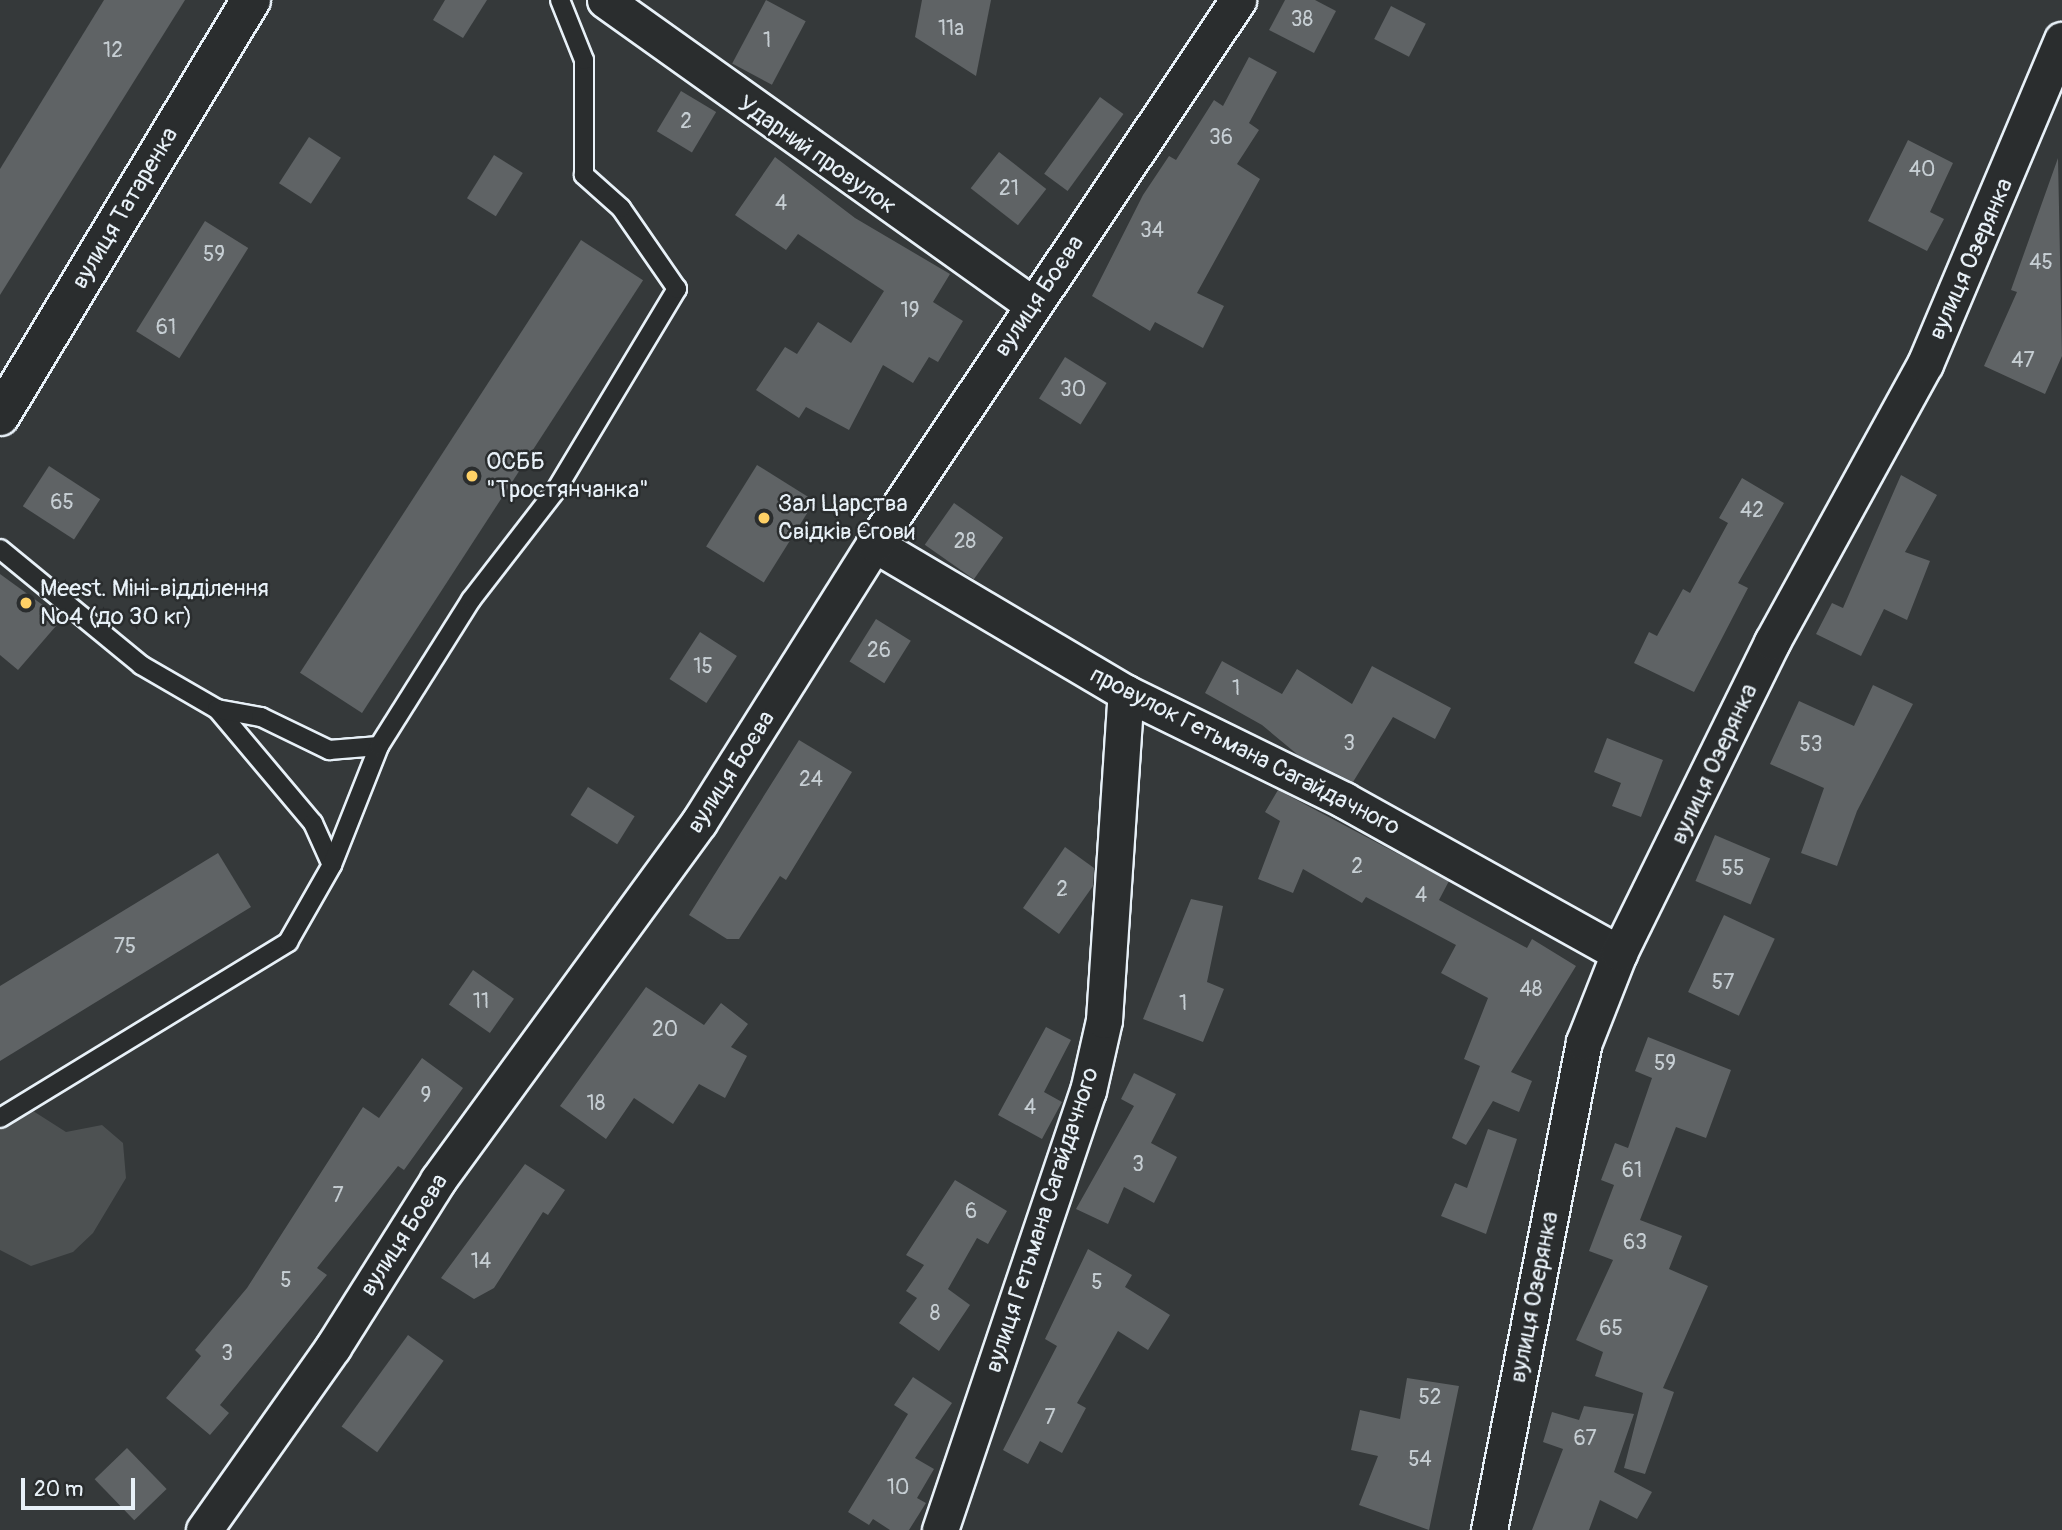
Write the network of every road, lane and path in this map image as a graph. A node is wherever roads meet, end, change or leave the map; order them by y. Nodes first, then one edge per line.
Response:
1 (251, 0) edge
2 (560, 0) edge
3 (604, 0) edge
4 (1238, 0) edge
5 (2062, 40) edge
6 (1033, 305) junction
7 (0, 416) edge
8 (874, 544) junction
9 (0, 549) edge
10 (1126, 693) junction
11 (217, 709) junction
12 (379, 746) junction
13 (332, 865) junction
14 (1619, 953) junction
15 (0, 1118) edge
16 (204, 1530) edge
17 (940, 1530) edge
18 (1489, 1530) edge

1 - 7 main road, вулиця Татаренка
2 - 12 lane
3 - 6 street, Ударний провулок
4 - 6 street, вулиця Боєва
5 - 14 street, вулиця Озерянка
6 - 8 street, вулиця Боєва
8 - 10 street, провулок Гетьмана Сагайдачного
8 - 16 street, вулиця Боєва
9 - 11 lane
10 - 14 street, провулок Гетьмана Сагайдачного
10 - 17 street, вулиця Гетьмана Сагайдачного
11 - 12 lane
11 - 13 lane
12 - 13 lane
13 - 15 lane
14 - 18 street, вулиця Озерянка

